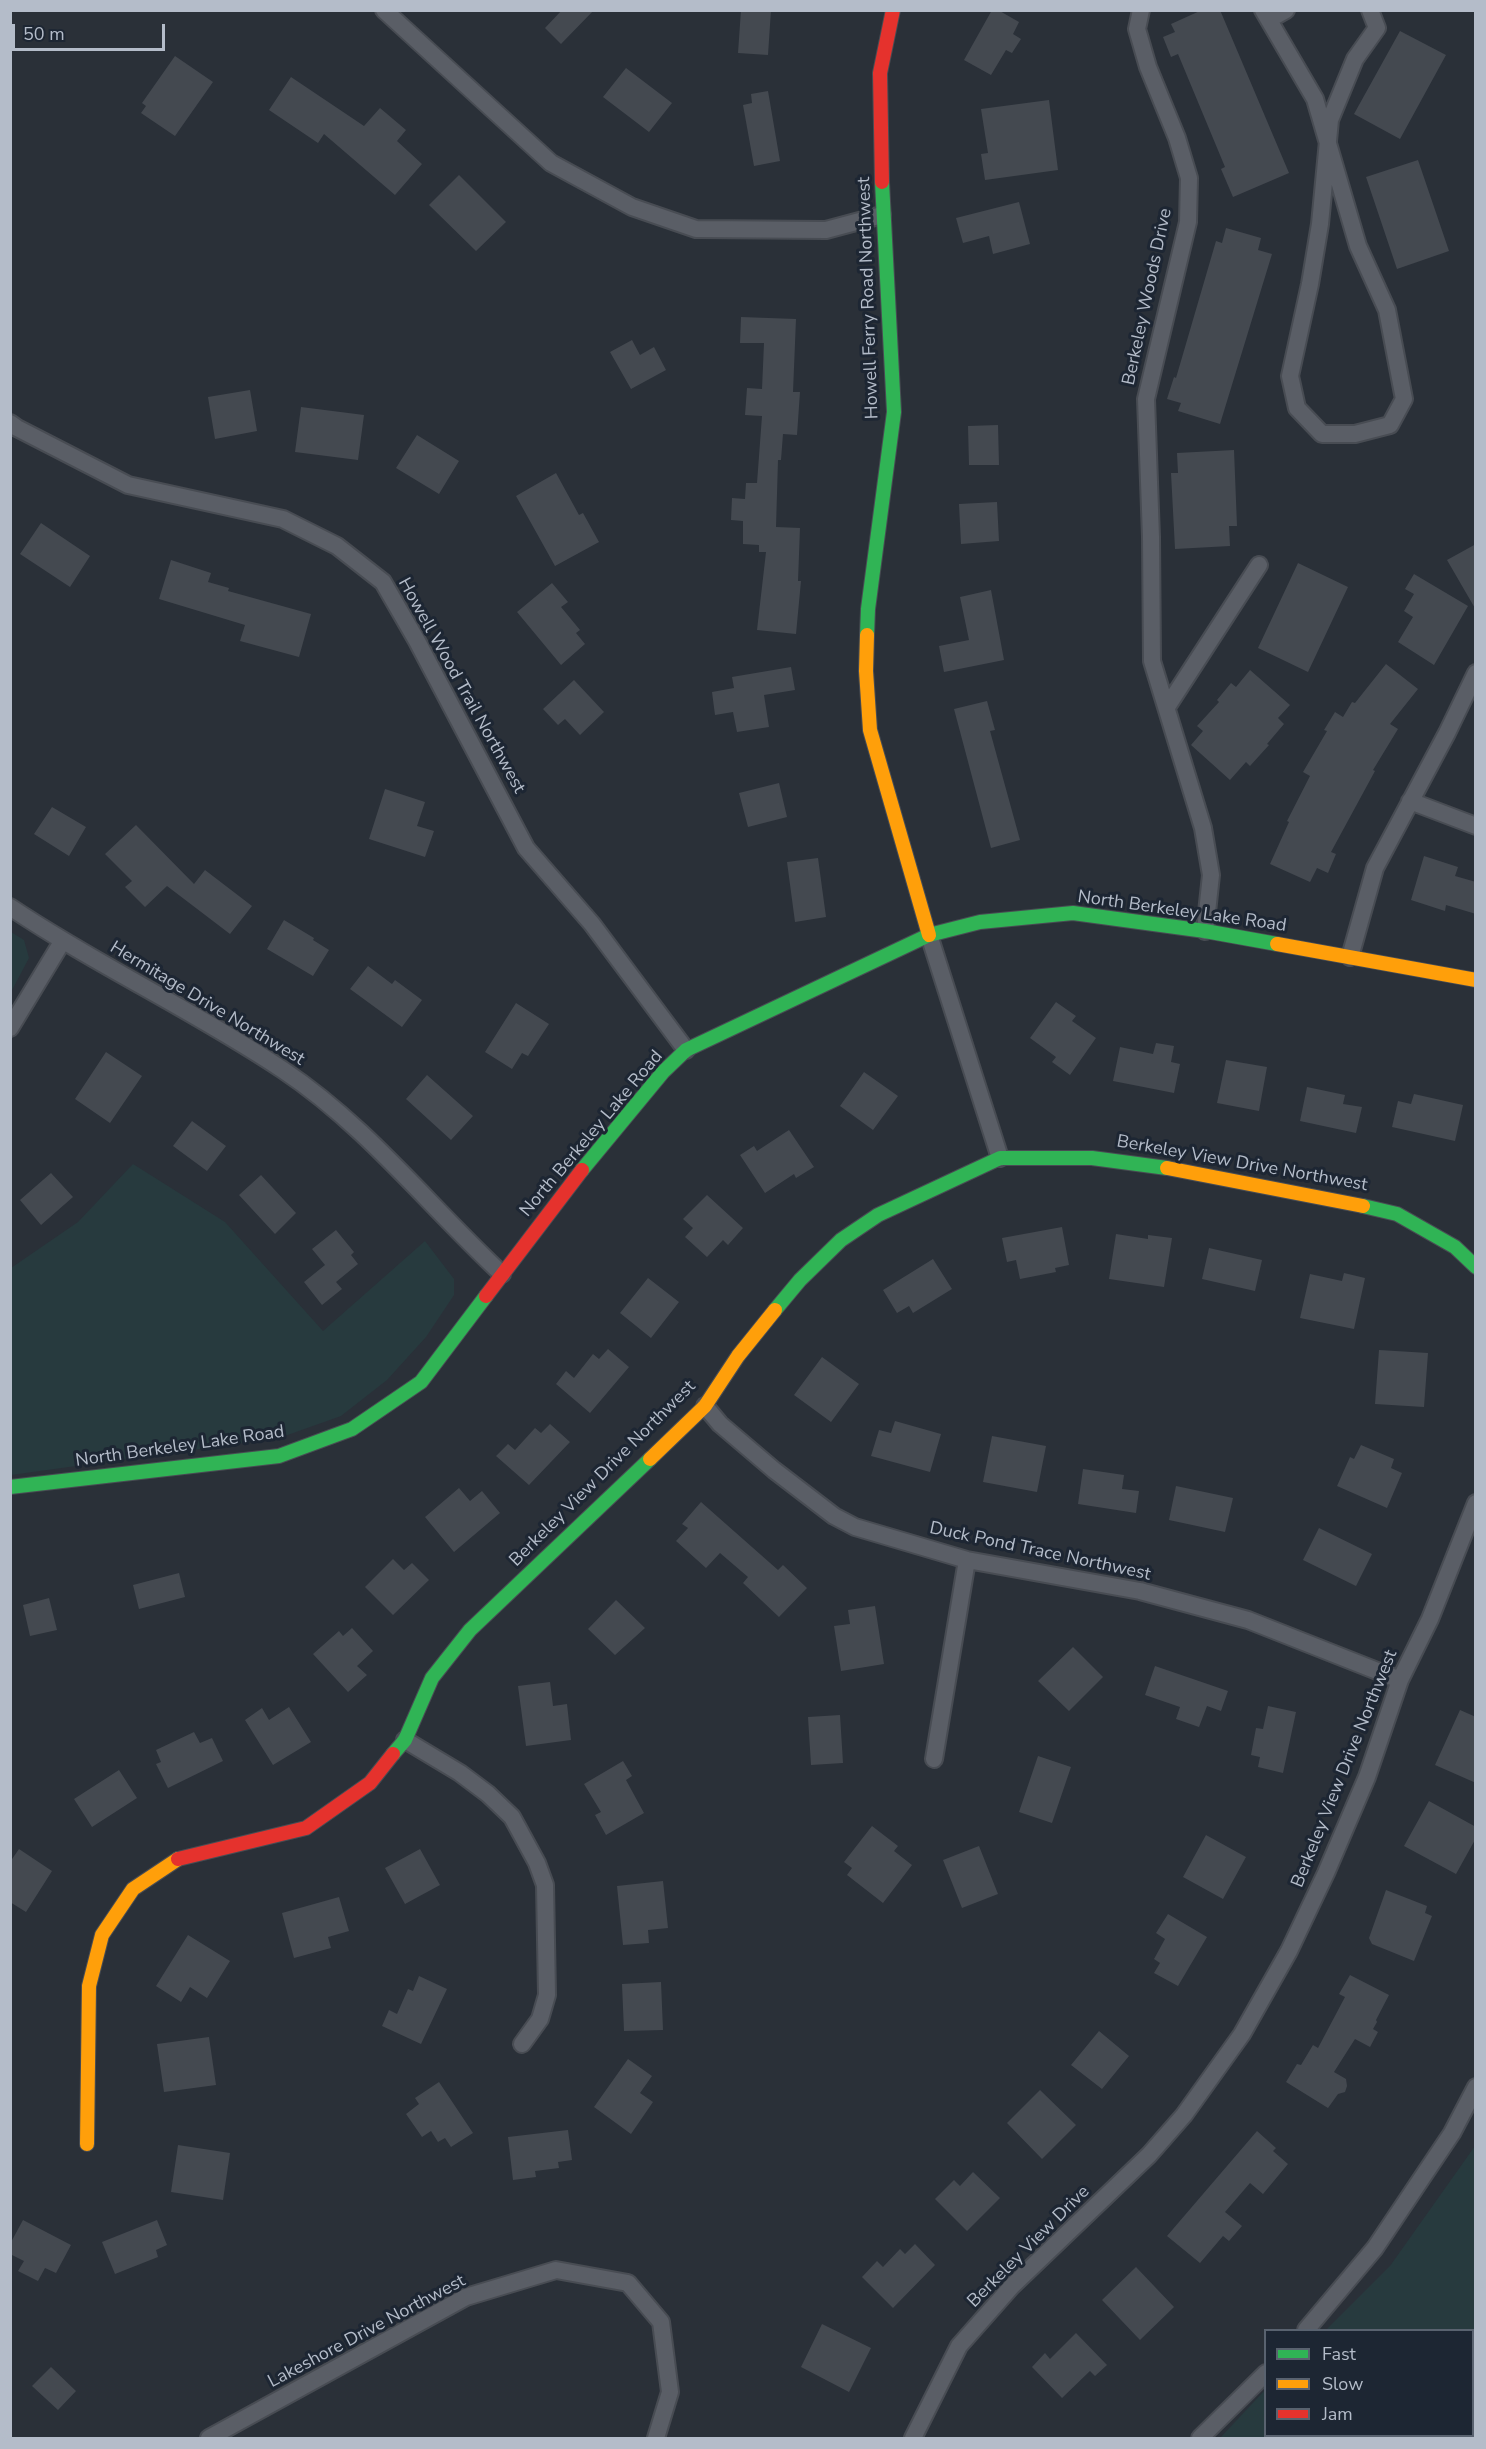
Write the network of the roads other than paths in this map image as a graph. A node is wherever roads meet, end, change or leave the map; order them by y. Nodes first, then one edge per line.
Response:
1 (384, 10) edge
2 (893, 10) edge
3 (1141, 10) edge
4 (1286, 10) edge
5 (1370, 10) edge
6 (1267, 15) edge
7 (1328, 144) junction
8 (882, 215) junction
9 (10, 423) edge
10 (1259, 565) dead end
11 (1476, 673) edge
12 (1167, 707) junction
13 (1410, 801) junction
14 (1476, 826) edge
15 (10, 907) edge
16 (1205, 931) junction
17 (929, 934) junction
18 (62, 942) junction
19 (1350, 957) junction
20 (1476, 980) edge
21 (10, 1028) edge
22 (686, 1050) junction
23 (1000, 1158) junction
24 (1476, 1268) edge
25 (502, 1274) junction
26 (705, 1406) junction
27 (10, 1487) edge
28 (1476, 1503) edge
29 (967, 1560) junction
30 (1400, 1680) junction
31 (405, 1740) junction
32 (934, 1759) dead end
33 (522, 2044) dead end
34 (1476, 2086) edge
35 (87, 2144) dead end
36 (1149, 2155) joint
37 (1308, 2329) edge
38 (1264, 2375) edge
39 (209, 2439) edge
40 (656, 2439) edge
41 (913, 2439) edge
42 (1200, 2439) edge

1 - 8 street
2 - 8 street, Howell Ferry Road Northwest
3 - 12 street, Berkeley Woods Drive
4 - 6 street
5 - 7 street
6 - 7 street
7 - 7 street
8 - 17 street, Howell Ferry Road Northwest
9 - 22 street, Howell Wood Trail Northwest
10 - 12 street
11 - 13 street
12 - 16 street, Berkeley Woods Drive
13 - 14 street
13 - 19 street
15 - 18 street, Hermitage Drive Northwest
16 - 17 street, North Berkeley Lake Road
16 - 19 street, North Berkeley Lake Road
17 - 22 street, North Berkeley Lake Road
17 - 23 street
18 - 21 street
18 - 25 street, Hermitage Drive Northwest
19 - 20 street, North Berkeley Lake Road
22 - 25 street, North Berkeley Lake Road
23 - 24 street, Berkeley View Drive Northwest
23 - 26 street, Berkeley View Drive Northwest
25 - 27 street, North Berkeley Lake Road
26 - 29 street, Duck Pond Trace Northwest
26 - 31 street, Berkeley View Drive Northwest
28 - 30 street, Berkeley View Drive Northwest
29 - 30 street, Duck Pond Trace Northwest
29 - 32 street
30 - 36 street, Berkeley View Drive Northwest
31 - 33 street
31 - 35 street
34 - 37 street
36 - 41 street, Berkeley View Drive
38 - 42 street
39 - 40 street, Lakeshore Drive Northwest

